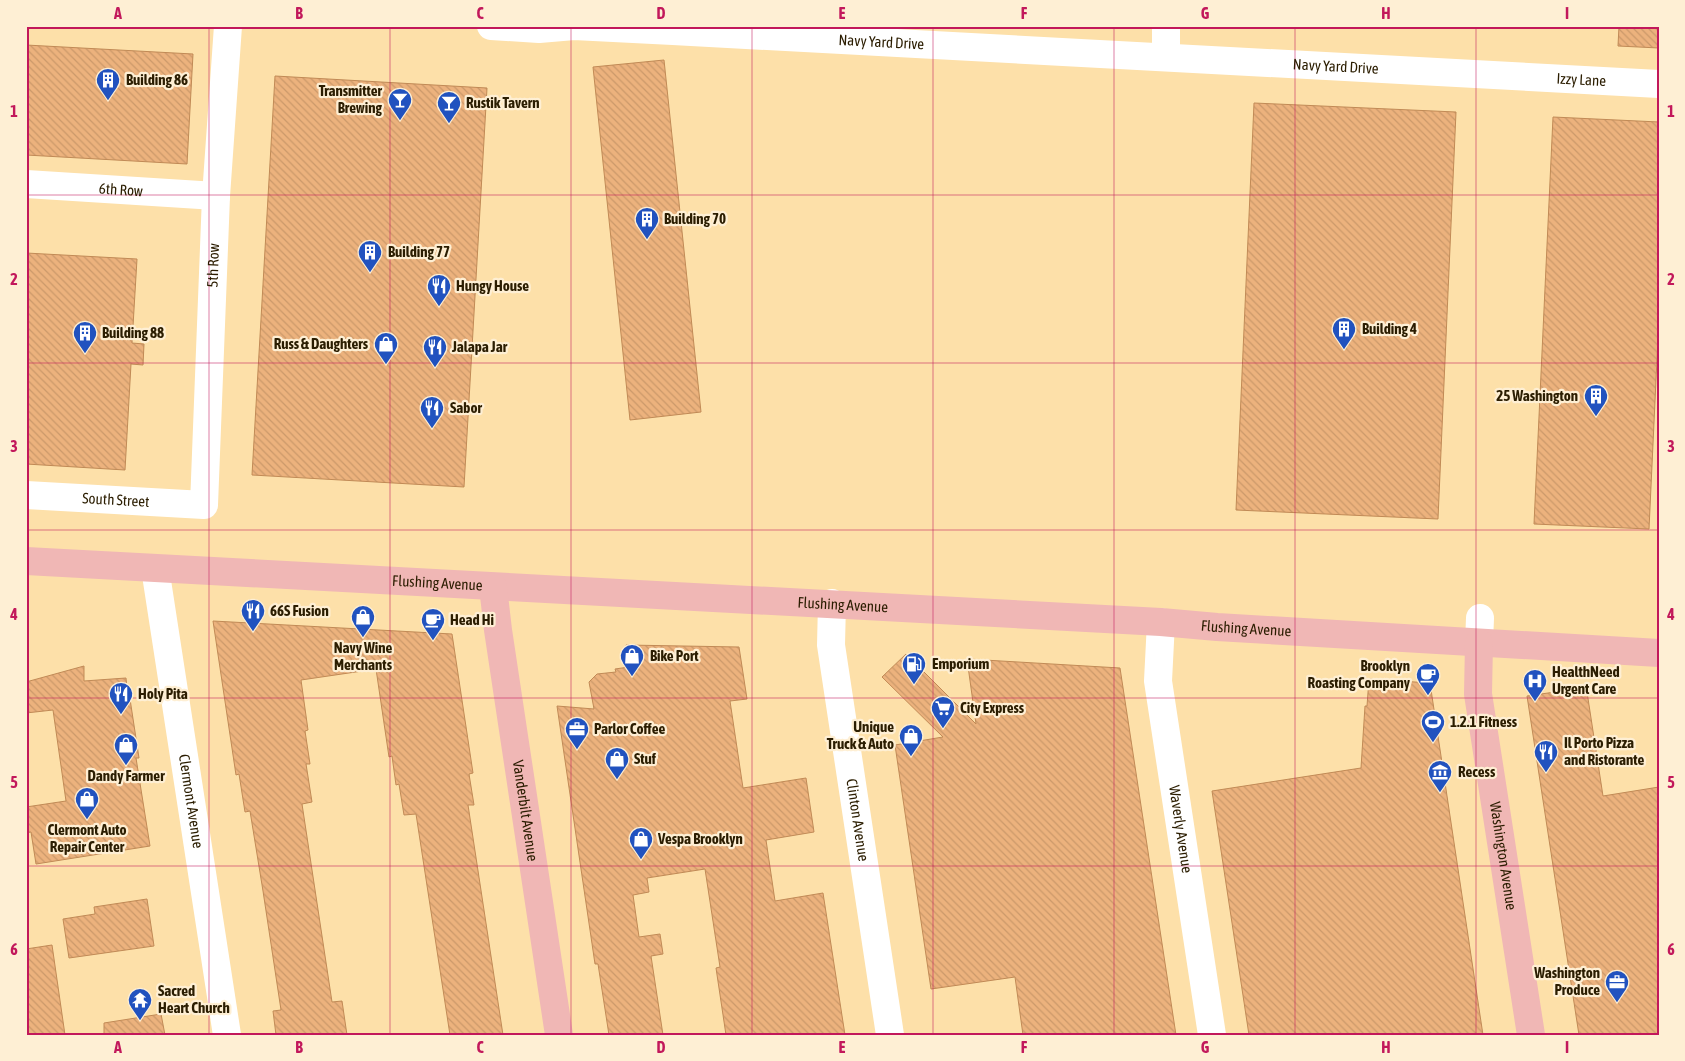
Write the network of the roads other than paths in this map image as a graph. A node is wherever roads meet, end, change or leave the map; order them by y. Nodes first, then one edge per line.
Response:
1 (228, 26) edge
2 (493, 26) edge
3 (1166, 26) edge
4 (1166, 57) junction
5 (1505, 76) joint
6 (1659, 84) edge
7 (26, 184) edge
8 (216, 196) junction
9 (26, 495) edge
10 (204, 506) joint
11 (26, 560) edge
12 (155, 568) junction
13 (493, 587) junction
14 (832, 603) junction
15 (1161, 622) junction
16 (1480, 630) junction
17 (1659, 653) edge
18 (227, 1035) edge
19 (559, 1035) edge
20 (890, 1035) edge
21 (1212, 1035) edge
22 (1531, 1035) edge

1 - 8 street, 5th Row
2 - 4 street, Navy Yard Drive
3 - 4 street
4 - 5 street, Navy Yard Drive
5 - 6 street, Izzy Lane
7 - 8 street, 6th Row
8 - 10 street, 5th Row
9 - 10 street, South Street
11 - 12 main road, Flushing Avenue
12 - 13 main road, Flushing Avenue
12 - 18 street, Clermont Avenue
13 - 14 main road, Flushing Avenue
13 - 19 main road, Vanderbilt Avenue
14 - 15 main road, Flushing Avenue
14 - 20 street, Clinton Avenue
15 - 16 main road, Flushing Avenue
15 - 21 street, Waverly Avenue
16 - 17 main road, Flushing Avenue
16 - 22 main road, Washington Avenue

